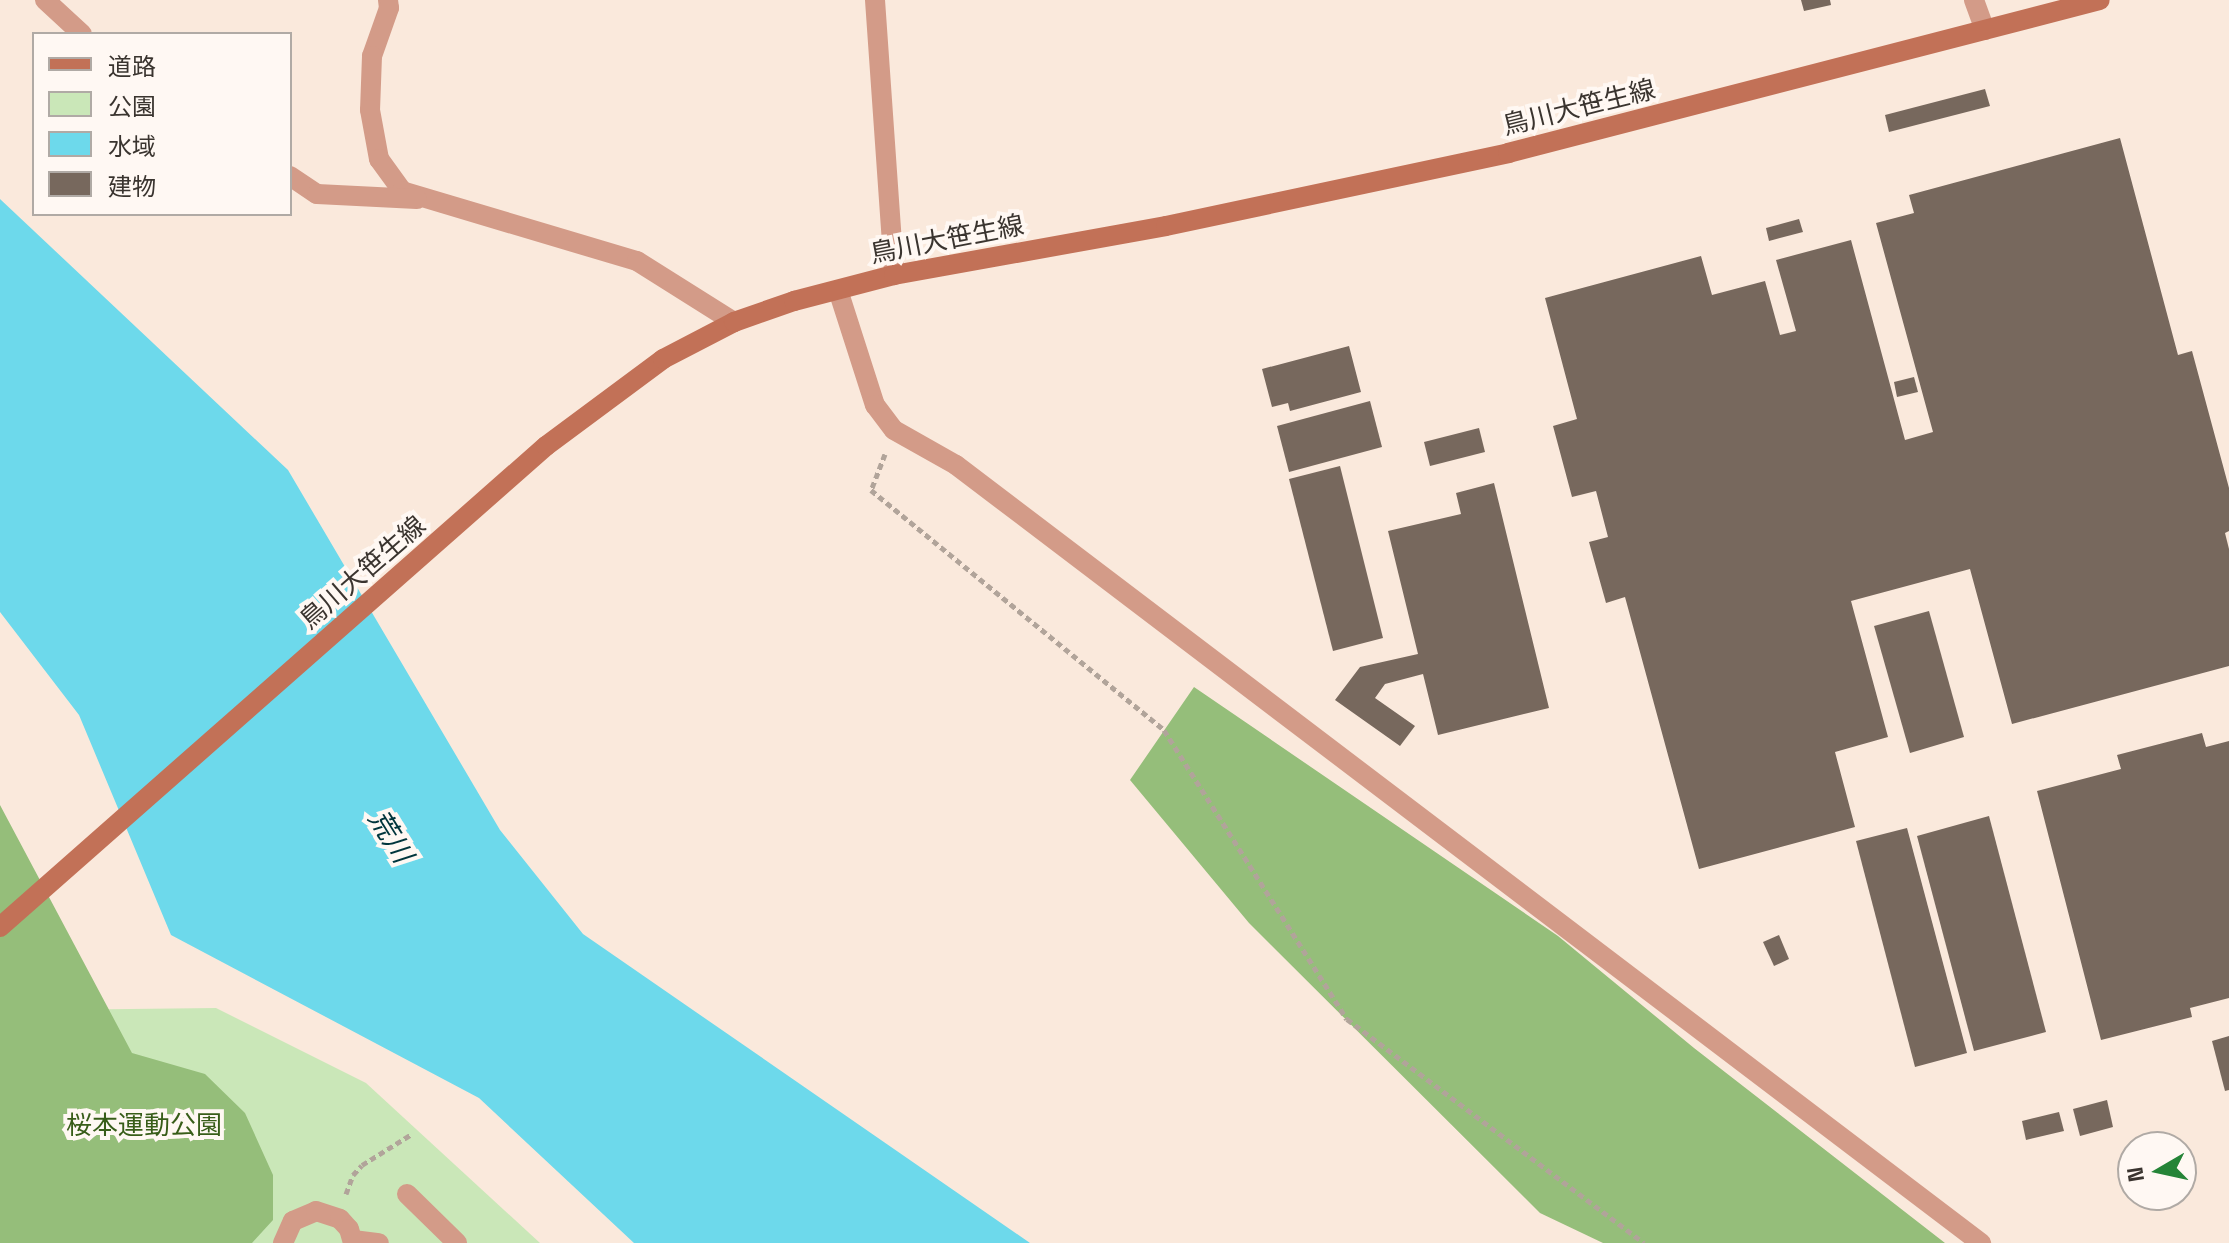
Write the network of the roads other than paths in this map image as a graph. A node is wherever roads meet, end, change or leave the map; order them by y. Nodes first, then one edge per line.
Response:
1 (45, 0) edge
2 (388, 0) edge
3 (875, 0) edge
4 (1974, 0) edge
5 (2100, 0) edge
6 (1985, 30) junction
7 (80, 32) edge
8 (292, 177) edge
9 (428, 199) junction
10 (894, 275) junction
11 (838, 290) junction
12 (734, 322) junction
13 (0, 927) edge
14 (407, 1194) dead end
15 (353, 1242) edge
16 (283, 1243) edge
17 (379, 1243) edge
18 (457, 1243) edge
19 (1981, 1243) edge

1 - 7 street
2 - 9 street
3 - 10 street
4 - 6 street
5 - 6 street, 鳥川大笹生線
6 - 10 street, 鳥川大笹生線
8 - 9 street
9 - 12 street
10 - 11 street, 鳥川大笹生線
11 - 12 street, 鳥川大笹生線
11 - 19 street
12 - 13 street, 鳥川大笹生線
14 - 18 street
15 - 16 street
15 - 17 street

